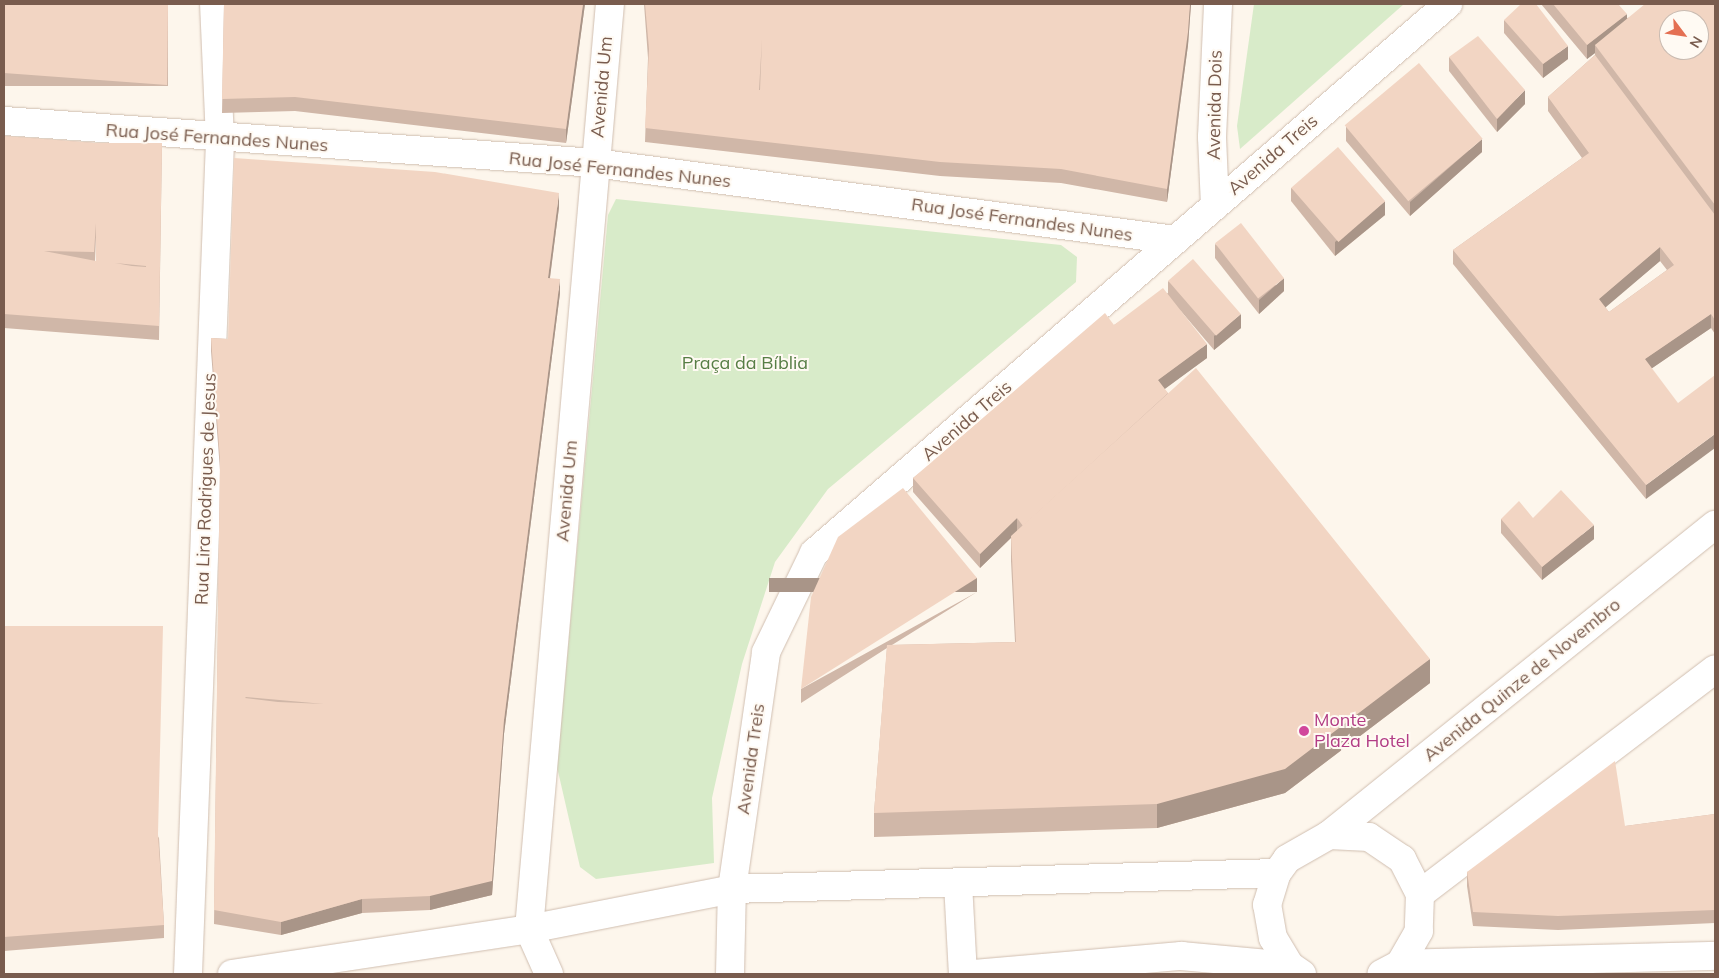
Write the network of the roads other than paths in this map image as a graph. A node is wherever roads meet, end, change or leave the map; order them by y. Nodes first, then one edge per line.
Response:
1 (214, 4) edge
2 (610, 4) edge
3 (1218, 4) edge
4 (1448, 4) edge
5 (4, 121) edge
6 (220, 140) junction
7 (595, 163) junction
8 (1215, 206) junction
9 (1175, 240) junction
10 (1715, 525) edge
11 (1715, 670) edge
12 (1329, 835) junction
13 (1277, 873) junction
14 (958, 883) junction
15 (732, 889) junction
16 (1420, 894) junction
17 (529, 929) junction
18 (1715, 956) edge
19 (1183, 965) edge
20 (1390, 969) edge
21 (1296, 970) edge
22 (188, 974) edge
23 (232, 974) edge
24 (549, 974) edge
25 (730, 974) edge
26 (963, 974) edge
27 (974, 974) edge

1 - 6 street, Rua Lira Rodrigues de Jesus
2 - 7 street, Avenida Um
3 - 8 street, Avenida Dois
4 - 8 street, Avenida Treis
5 - 6 street, Rua José Fernandes Nunes
6 - 7 street, Rua José Fernandes Nunes
6 - 22 street, Rua Lira Rodrigues de Jesus
7 - 9 street, Rua José Fernandes Nunes
7 - 17 street, Avenida Um
8 - 9 street, Avenida Treis
9 - 15 street, Avenida Treis
10 - 12 street, Avenida Quinze de Novembro
11 - 16 street
12 - 13 street, Avenida Quinze de Novembro
12 - 16 street
13 - 14 street
13 - 21 street
14 - 15 street
14 - 26 street
15 - 17 street
15 - 25 street, Avenida Treis
16 - 20 street
17 - 23 street
17 - 24 street, Avenida Um
18 - 20 street
19 - 21 street
19 - 27 street

